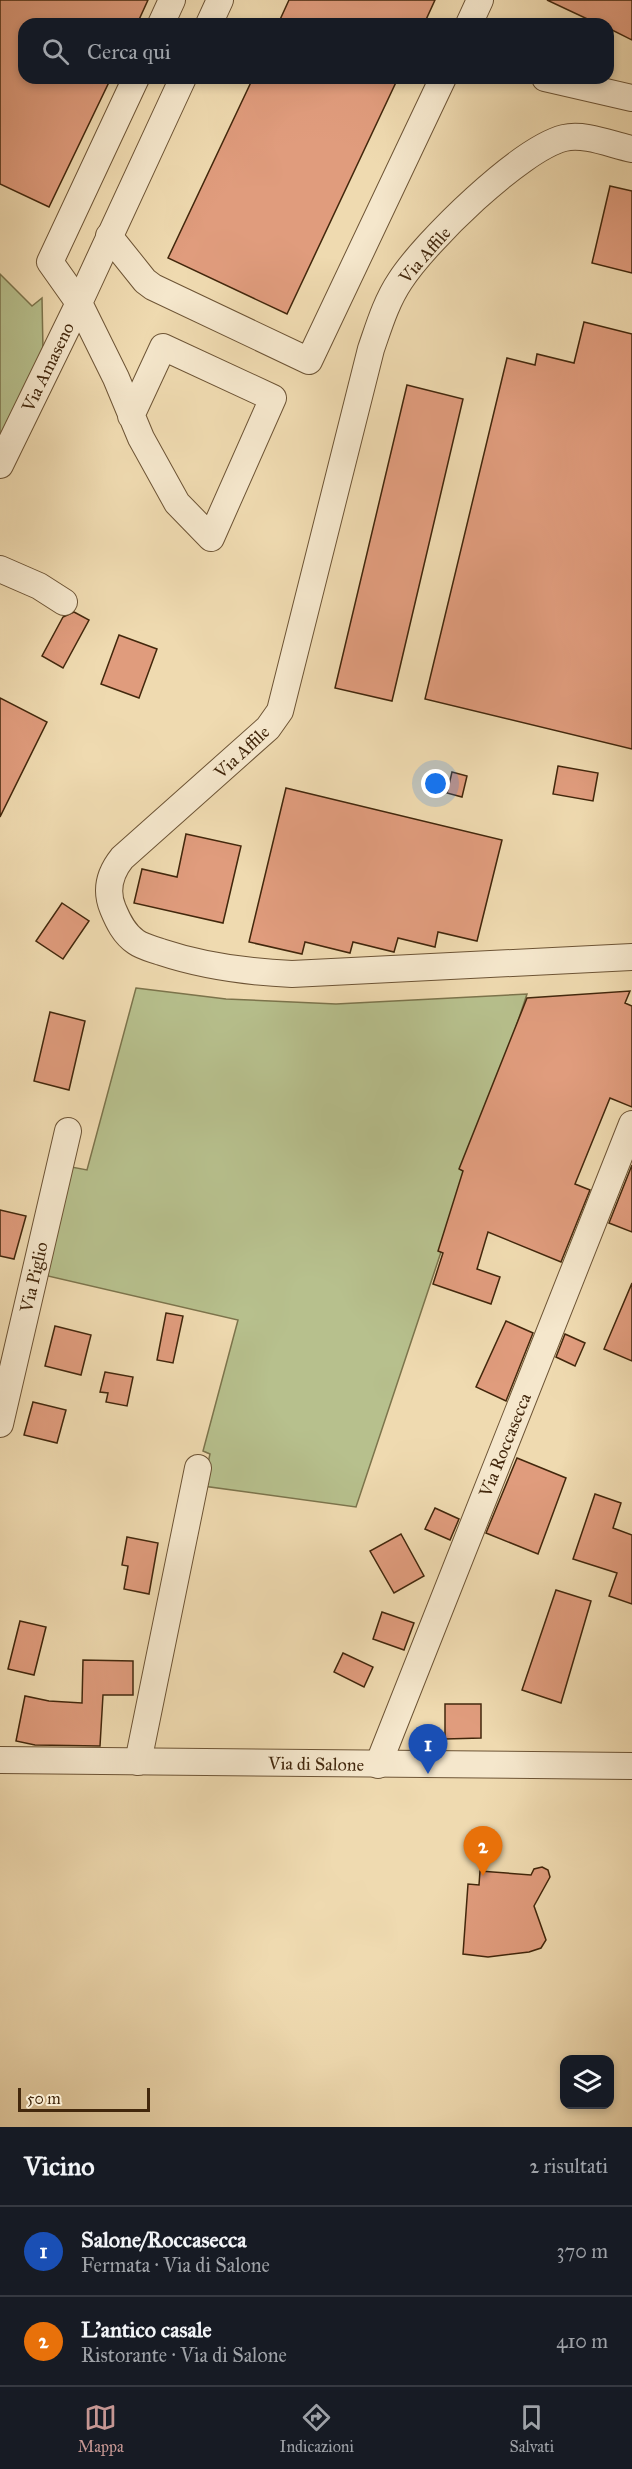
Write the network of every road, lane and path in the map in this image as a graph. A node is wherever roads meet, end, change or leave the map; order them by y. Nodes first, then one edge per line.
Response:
1 (172, 0) edge
2 (220, 0) edge
3 (480, 0) edge
4 (164, 18) edge
5 (212, 18) edge
6 (472, 18) edge
7 (133, 84) edge
8 (180, 84) edge
9 (440, 84) edge
10 (571, 84) edge
11 (632, 98) edge
12 (632, 149) edge
13 (109, 236) junction
14 (79, 303) junction
15 (90, 328) junction
16 (145, 384) junction
17 (131, 416) junction
18 (0, 465) edge
19 (0, 569) edge
20 (64, 602) dead end
21 (632, 957) edge
22 (632, 1124) edge
23 (68, 1131) dead end
24 (0, 1424) edge
25 (198, 1468) dead end
26 (0, 1760) edge
27 (138, 1762) junction
28 (378, 1765) junction
29 (632, 1766) edge

1 - 4 street
2 - 5 street
3 - 6 street
7 - 14 street
8 - 13 street, Via Amaseno
9 - 13 street
10 - 11 street
12 - 21 street, Via Affile
13 - 14 street, Via Amaseno
14 - 15 street
14 - 18 street, Via Amaseno
15 - 16 street
15 - 17 street
16 - 17 street
16 - 17 street
19 - 20 street
22 - 28 street, Via Roccasecca
23 - 24 street, Via Piglio
25 - 27 street
26 - 27 street, Via di Salone
27 - 28 street, Via di Salone
28 - 29 street, Via di Salone

